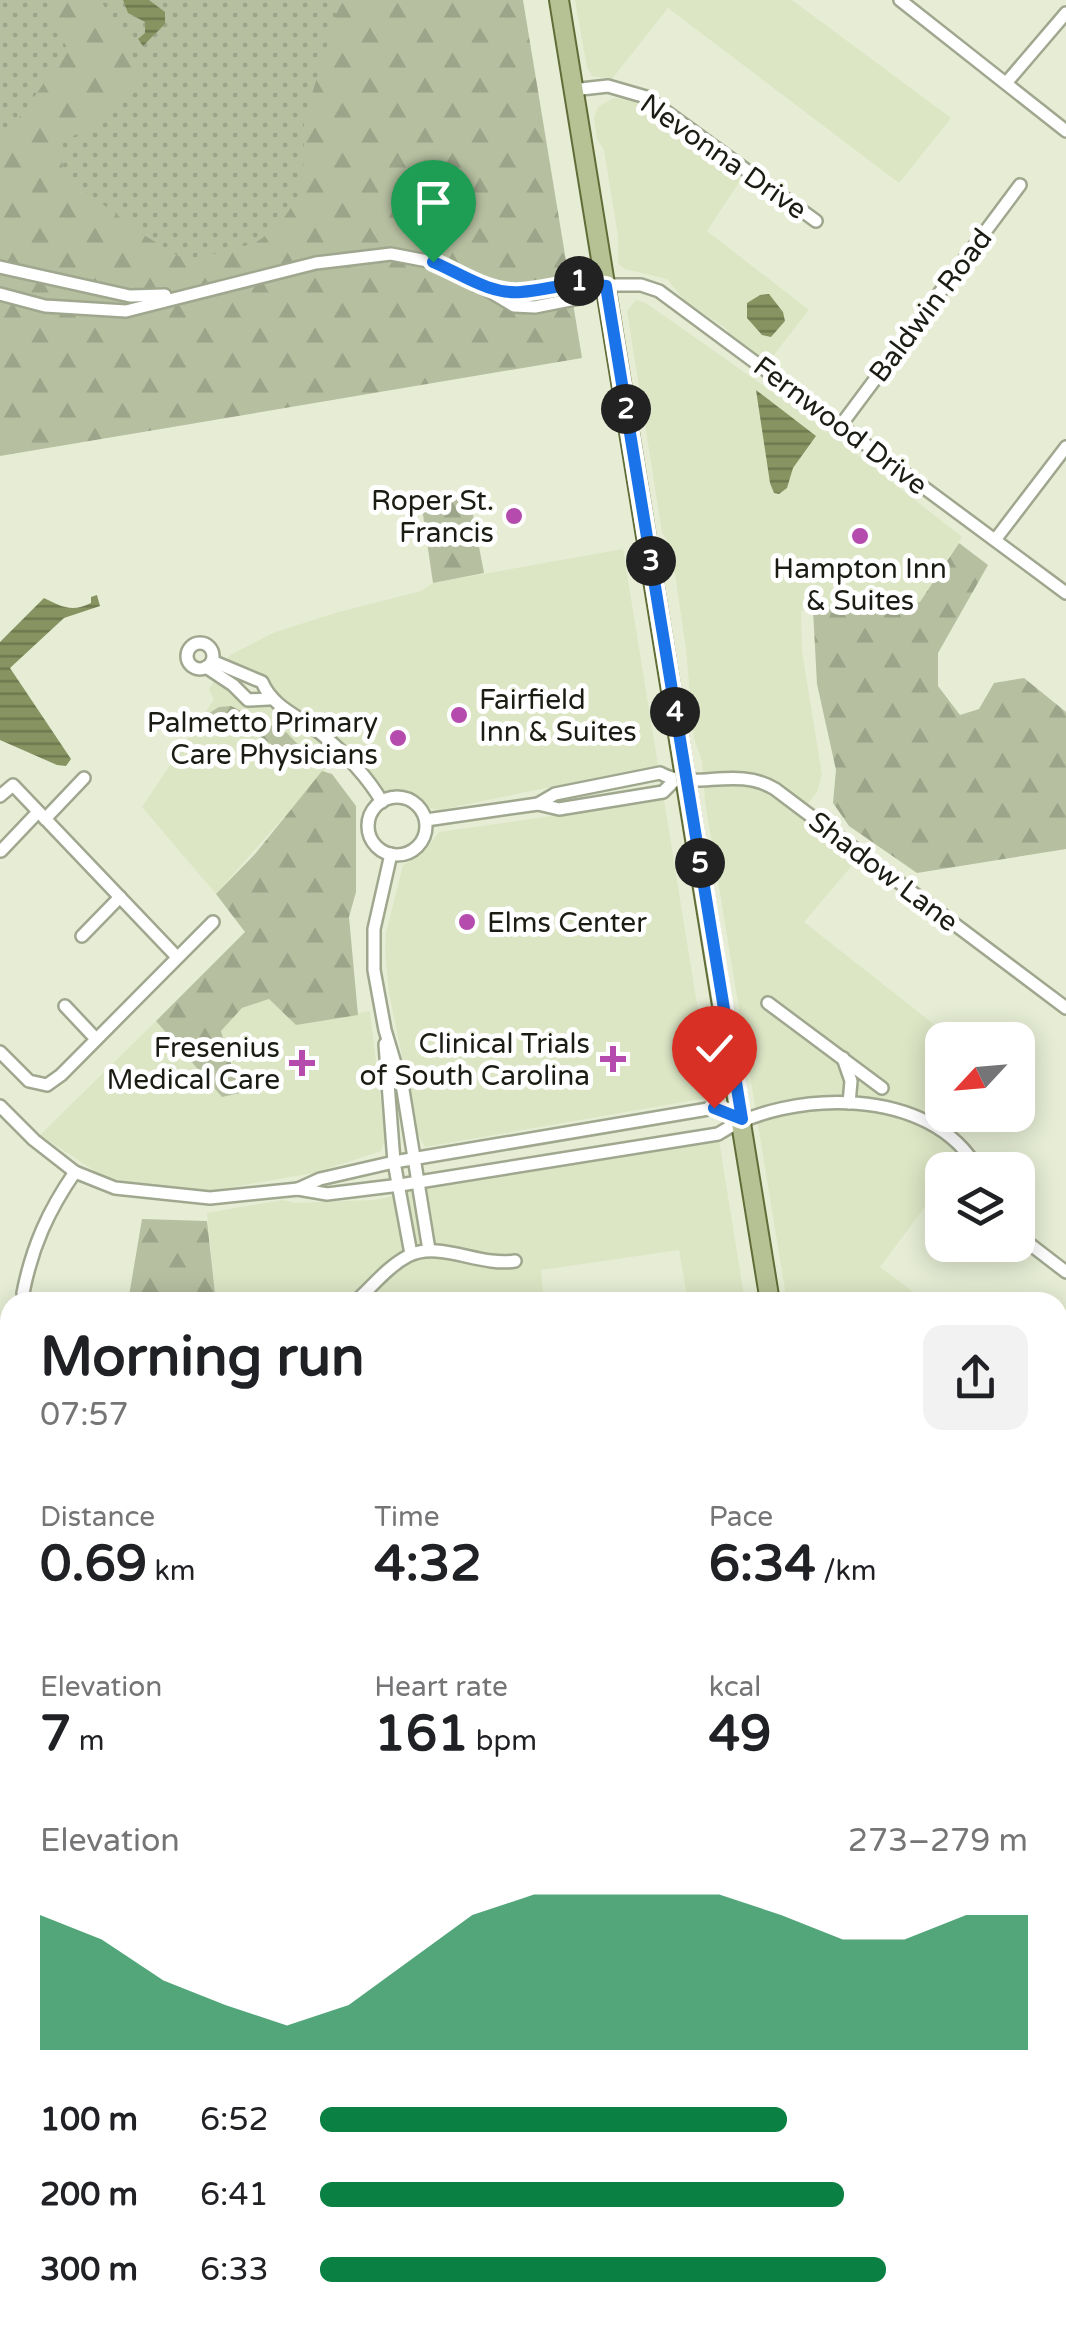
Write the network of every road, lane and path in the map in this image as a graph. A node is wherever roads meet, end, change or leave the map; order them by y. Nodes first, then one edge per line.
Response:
1 (559, 0) edge
2 (900, 0) edge
3 (1066, 12) edge
4 (1008, 82) junction
5 (572, 90) junction
6 (1066, 131) edge
7 (1020, 185) dead end
8 (816, 222) dead end
9 (0, 267) edge
10 (606, 286) junction
11 (0, 294) edge
12 (184, 294) junction
13 (841, 425) junction
14 (1066, 448) edge
15 (996, 540) junction
16 (1066, 593) edge
17 (269, 699) junction
18 (84, 778) dead end
19 (680, 780) junction
20 (0, 796) edge
21 (382, 802) junction
22 (538, 804) junction
23 (42, 815) junction
24 (426, 820) junction
25 (1, 851) edge
26 (391, 854) junction
27 (120, 897) junction
28 (212, 922) dead end
29 (82, 936) dead end
30 (178, 957) junction
31 (768, 1003) dead end
32 (65, 1006) dead end
33 (1066, 1008) edge
34 (385, 1030) junction
35 (96, 1039) junction
36 (0, 1052) edge
37 (843, 1058) junction
38 (882, 1088) dead end
39 (849, 1102) junction
40 (0, 1106) edge
41 (742, 1119) junction
42 (965, 1152) edge
43 (415, 1159) junction
44 (394, 1162) junction
45 (75, 1172) junction
46 (417, 1183) junction
47 (400, 1185) junction
48 (298, 1189) junction
49 (1035, 1248) edge
50 (429, 1250) junction
51 (411, 1254) junction
52 (515, 1261) dead end
53 (1066, 1272) edge
54 (22, 1292) edge
55 (366, 1292) edge
56 (768, 1292) edge

1 - 5 main road
2 - 4 street
3 - 4 street
4 - 6 street
5 - 8 street, Nevonna Drive
5 - 10 main road
7 - 13 street, Baldwin Road
9 - 12 street
10 - 12 street, Fernwood Drive
10 - 13 street, Fernwood Drive
10 - 19 main road
11 - 12 street
13 - 15 street, Fernwood Drive
14 - 15 street
15 - 16 street, Fernwood Drive
17 - 17 street
17 - 21 street
18 - 23 street
19 - 22 street
19 - 22 street, Shadow Lane
19 - 33 street, Shadow Lane
19 - 41 main road
20 - 23 street
21 - 24 street
21 - 26 street
22 - 24 street
23 - 25 street
23 - 27 street
24 - 26 street
26 - 34 street
27 - 29 street
27 - 30 street
28 - 30 street
30 - 35 street
31 - 37 street
32 - 35 street
34 - 43 street
34 - 44 street
35 - 36 street
37 - 38 street
37 - 39 street
39 - 41 street
39 - 42 street
40 - 45 street
41 - 43 street
41 - 46 street
41 - 56 main road
43 - 44 street
43 - 46 street
44 - 47 street
44 - 48 street
45 - 48 street
45 - 54 street
46 - 47 street
46 - 50 street
47 - 48 street
47 - 51 street
49 - 53 street
50 - 51 street
50 - 52 street
51 - 55 street

